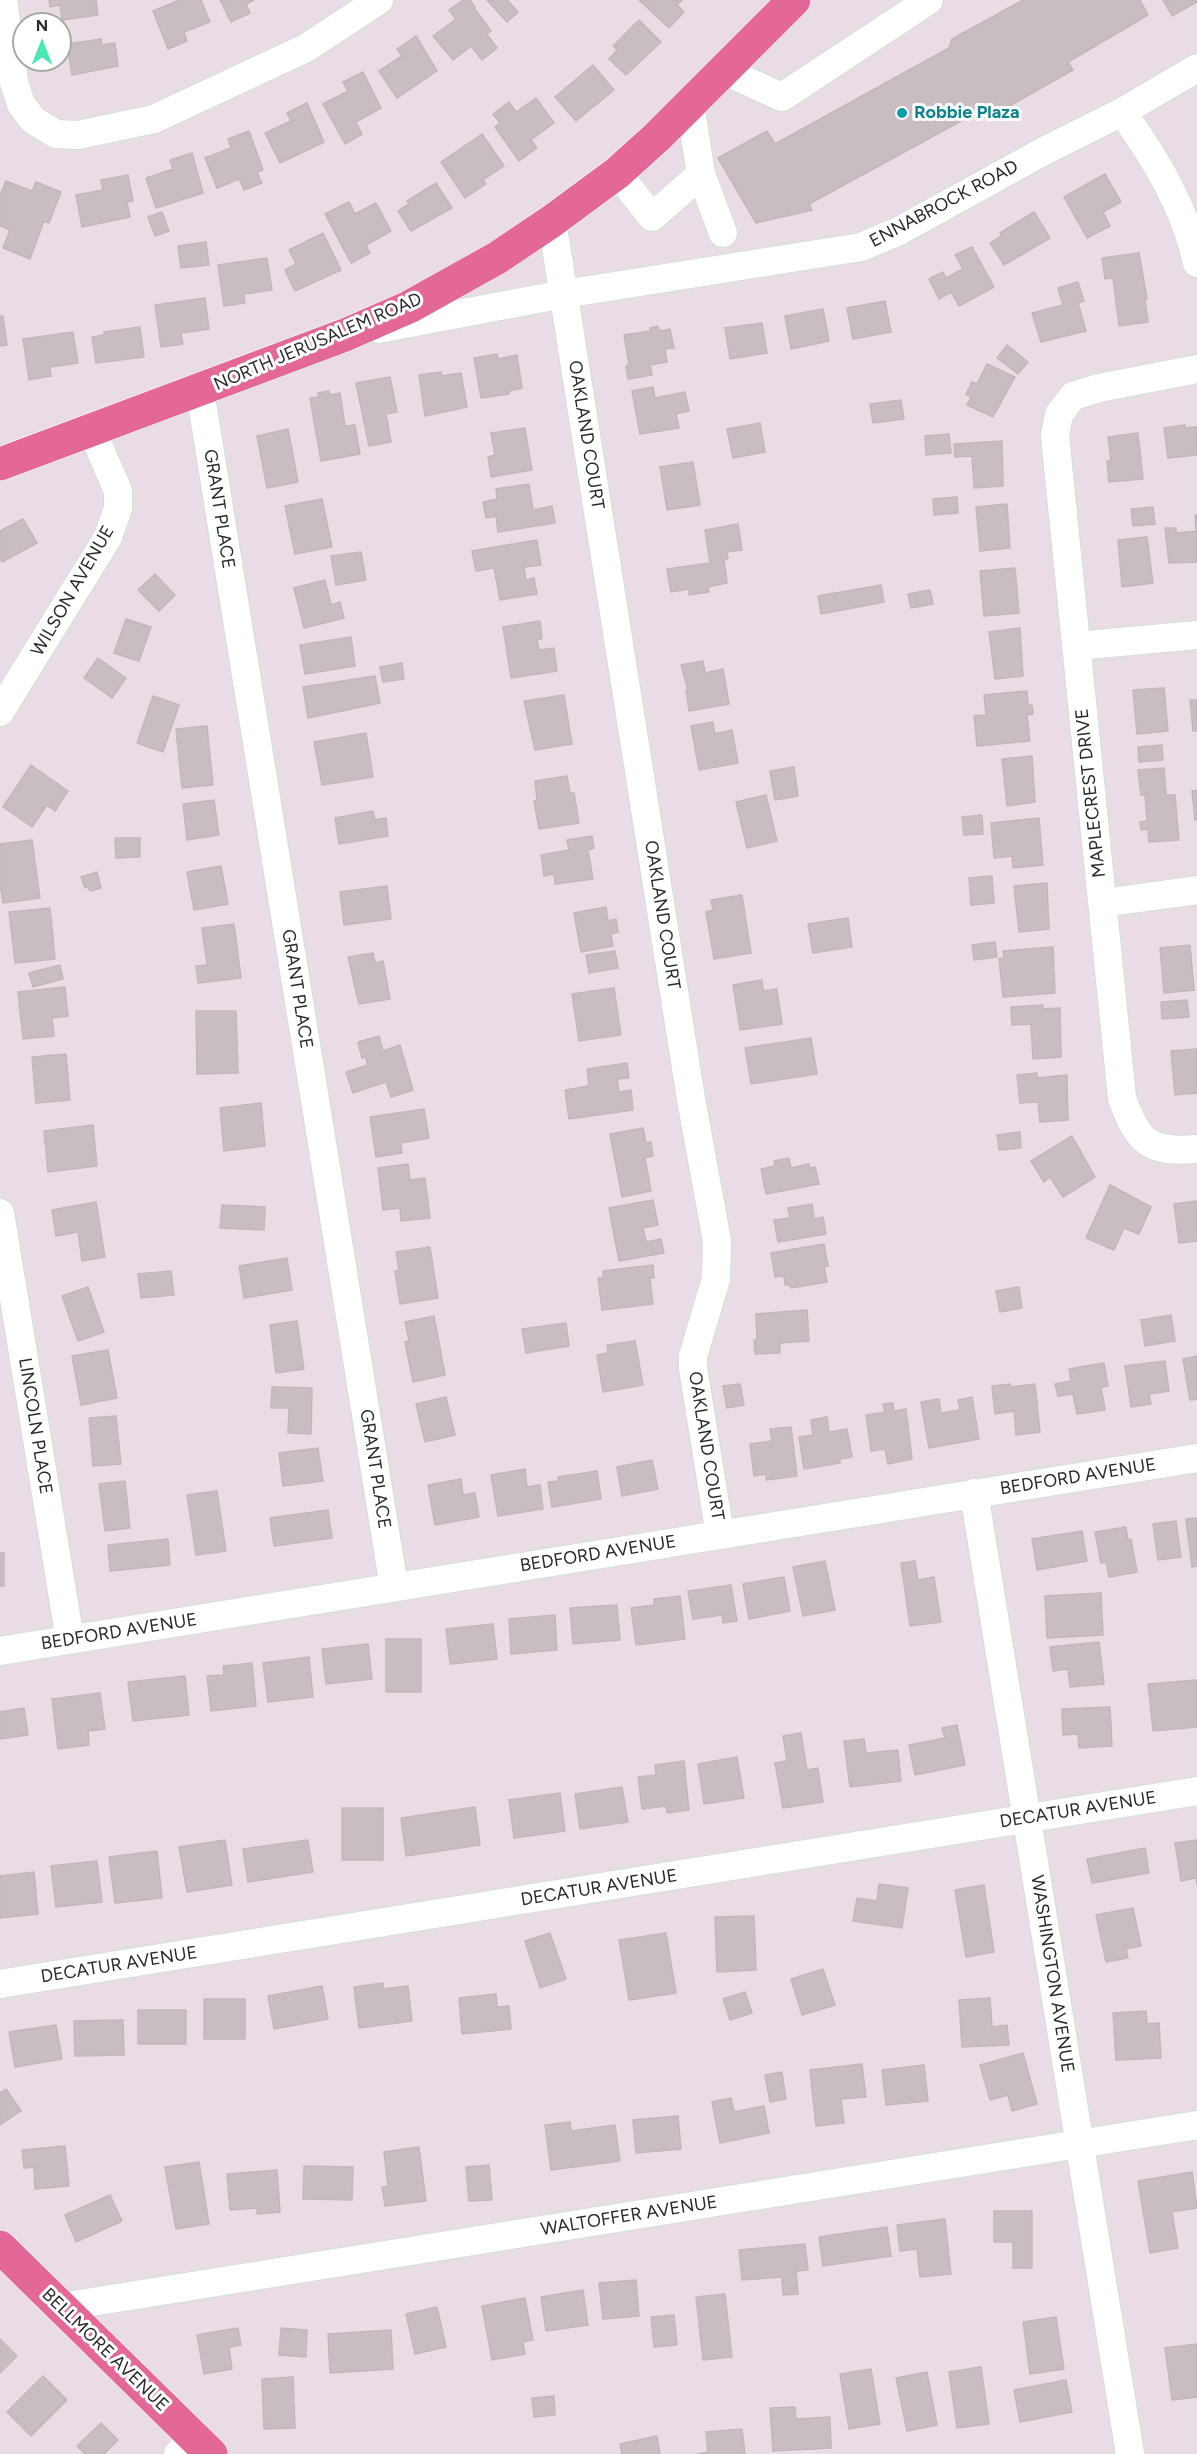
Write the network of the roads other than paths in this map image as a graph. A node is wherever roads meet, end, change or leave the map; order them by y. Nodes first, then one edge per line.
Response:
1 (3, 0) edge
2 (380, 0) edge
3 (794, 0) edge
4 (929, 0) edge
5 (937, 0) edge
6 (948, 0) edge
7 (1197, 68) edge
8 (722, 70) junction
9 (690, 104) junction
10 (1122, 112) junction
11 (617, 173) junction
12 (701, 174) junction
13 (552, 220) junction
14 (723, 232) dead end
15 (1197, 263) edge
16 (564, 294) junction
17 (345, 335) junction
18 (1197, 369) edge
19 (200, 391) junction
20 (92, 431) junction
21 (0, 464) edge
22 (1197, 634) edge
23 (1076, 646) junction
24 (0, 712) edge
25 (1197, 890) edge
26 (1103, 903) junction
27 (1197, 1149) edge
28 (0, 1213) edge
29 (1197, 1458) edge
30 (974, 1493) junction
31 (720, 1535) junction
32 (394, 1587) junction
33 (70, 1640) junction
34 (0, 1651) edge
35 (1197, 1791) edge
36 (1027, 1818) junction
37 (0, 1984) edge
38 (1197, 2125) edge
39 (1080, 2144) junction
40 (0, 2247) edge
41 (61, 2307) junction
42 (194, 2449) edge
43 (1130, 2454) edge

1 - 2 street
3 - 8 main road, NORTH JERUSALEM ROAD
4 - 8 street
5 - 6 street
7 - 10 street, ENNABROCK ROAD
8 - 9 main road, NORTH JERUSALEM ROAD
9 - 11 main road, NORTH JERUSALEM ROAD
9 - 12 street
10 - 15 street
10 - 16 street, ENNABROCK ROAD
11 - 12 street
11 - 13 main road, NORTH JERUSALEM ROAD
12 - 14 street
13 - 16 street
13 - 17 main road, NORTH JERUSALEM ROAD
16 - 17 street, ENNABROCK ROAD
16 - 31 street, OAKLAND COURT
17 - 19 main road, NORTH JERUSALEM ROAD
18 - 23 street, MAPLECREST DRIVE
19 - 20 main road, NORTH JERUSALEM ROAD
19 - 32 street, GRANT PLACE
20 - 21 main road, NORTH JERUSALEM ROAD
20 - 24 street, WILSON AVENUE
22 - 23 street
23 - 26 street, MAPLECREST DRIVE
25 - 26 street
26 - 27 street, MAPLECREST DRIVE
28 - 33 street, LINCOLN PLACE
29 - 30 street, BEDFORD AVENUE
30 - 31 street, BEDFORD AVENUE
30 - 36 street, WASHINGTON AVENUE
31 - 32 street, BEDFORD AVENUE
32 - 33 street, BEDFORD AVENUE
33 - 34 street, BEDFORD AVENUE
35 - 36 street, DECATUR AVENUE
36 - 37 street, DECATUR AVENUE
36 - 39 street, WASHINGTON AVENUE
38 - 39 street, WALTOFFER AVENUE
39 - 41 street, WALTOFFER AVENUE
39 - 43 street, WASHINGTON AVENUE
40 - 41 main road, BELLMORE AVENUE
41 - 42 main road, BELLMORE AVENUE

